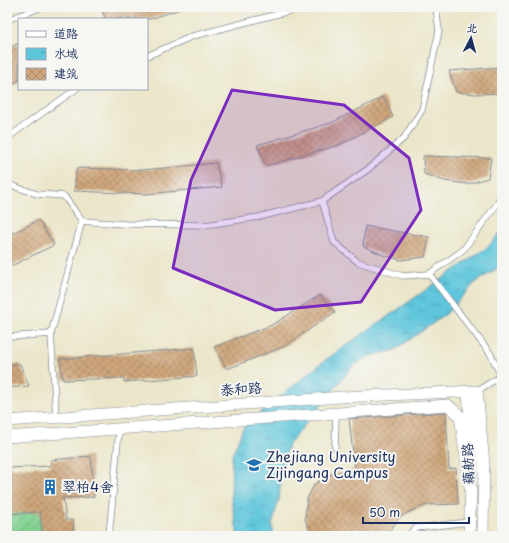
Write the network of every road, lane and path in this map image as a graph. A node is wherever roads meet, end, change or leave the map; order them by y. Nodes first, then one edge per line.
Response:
1 (42, 7) edge
2 (305, 7) edge
3 (436, 7) edge
4 (7, 20) edge
5 (148, 56) edge
6 (75, 90) edge
7 (7, 138) edge
8 (7, 184) edge
9 (502, 190) edge
10 (322, 201) junction
11 (82, 221) junction
12 (429, 274) junction
13 (50, 334) junction
14 (7, 337) edge
15 (473, 391) junction
16 (331, 413) junction
17 (56, 417) junction
18 (7, 421) edge
19 (119, 430) junction
20 (7, 437) edge
21 (335, 447) dead end
22 (471, 494) junction
23 (469, 522) junction
24 (109, 536) edge
25 (407, 536) edge
26 (469, 536) edge
27 (483, 536) edge

1 - 4 lane
2 - 5 lane
3 - 10 lane
6 - 7 lane
8 - 11 lane
9 - 12 lane
10 - 11 lane
10 - 12 lane
11 - 13 lane
12 - 15 lane
13 - 14 lane
13 - 17 lane
15 - 17 street, 泰和路
15 - 22 street, 藕舫路
15 - 27 street, 藕舫路
16 - 19 street
16 - 21 lane
16 - 22 street
17 - 18 street, 泰和路
19 - 20 street
19 - 24 lane
22 - 23 street, 藕舫路
23 - 25 lane
23 - 26 street, 藕舫路

